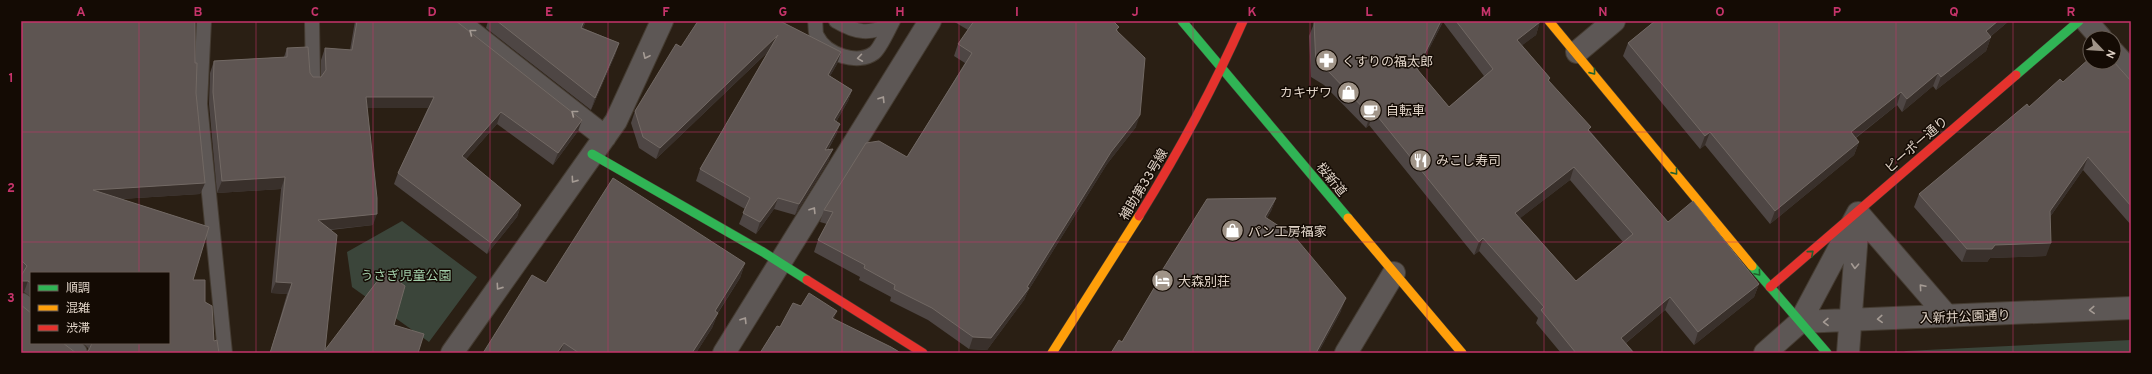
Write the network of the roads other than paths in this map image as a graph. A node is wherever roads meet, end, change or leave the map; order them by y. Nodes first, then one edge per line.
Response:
1 (204, 21) edge
2 (312, 21) edge
3 (457, 21) edge
4 (662, 21) edge
5 (815, 21) edge
6 (836, 21) edge
7 (930, 21) edge
8 (1182, 21) edge
9 (1243, 21) edge
10 (1549, 21) edge
11 (1614, 21) edge
12 (2079, 21) edge
13 (2086, 21) edge
14 (892, 23) edge
15 (2094, 30) edge
16 (1577, 52) junction
17 (2122, 62) edge
18 (1222, 69) junction
19 (2131, 72) edge
20 (314, 81) edge
21 (598, 145) junction
22 (1858, 213) junction
23 (781, 263) junction
24 (1394, 273) junction
25 (1770, 287) junction
26 (21, 304) edge
27 (2131, 308) edge
28 (30, 312) edge
29 (1947, 316) junction
30 (1852, 321) junction
31 (1800, 322) junction
32 (65, 344) edge
33 (76, 353) edge
34 (225, 353) edge
35 (452, 353) edge
36 (724, 353) edge
37 (923, 353) edge
38 (1052, 353) edge
39 (1346, 353) edge
40 (1462, 353) edge
41 (1765, 353) edge
42 (1827, 353) edge
43 (1848, 353) edge

1 - 34 lane
2 - 20 lane
21 -> 3 street
4 -> 21 street
14 -> 5 lane
6 - 14 lane
23 -> 7 street
8 - 18 street, 桜新道
9 - 18 street, 補助第33号線
10 - 16 street
11 - 16 street
12 - 22 street, ピーポー通り
13 - 15 street
16 -> 25 street
17 - 19 street
18 - 24 street, 桜新道
18 - 38 street, 補助第33号線
21 - 23 street
21 -> 35 street
25 -> 22 street, ピーポー通り
29 -> 22 street
22 -> 30 street
22 - 31 street
36 -> 23 street
23 - 37 street
24 - 39 street
24 - 40 street, 桜新道
25 - 31 street
26 - 28 street
27 -> 29 street, 入新井公園通り
29 -> 30 street, 入新井公園通り
30 -> 31 street, 入新井公園通り
30 - 43 street
31 - 41 street
31 - 42 street
32 - 33 street

